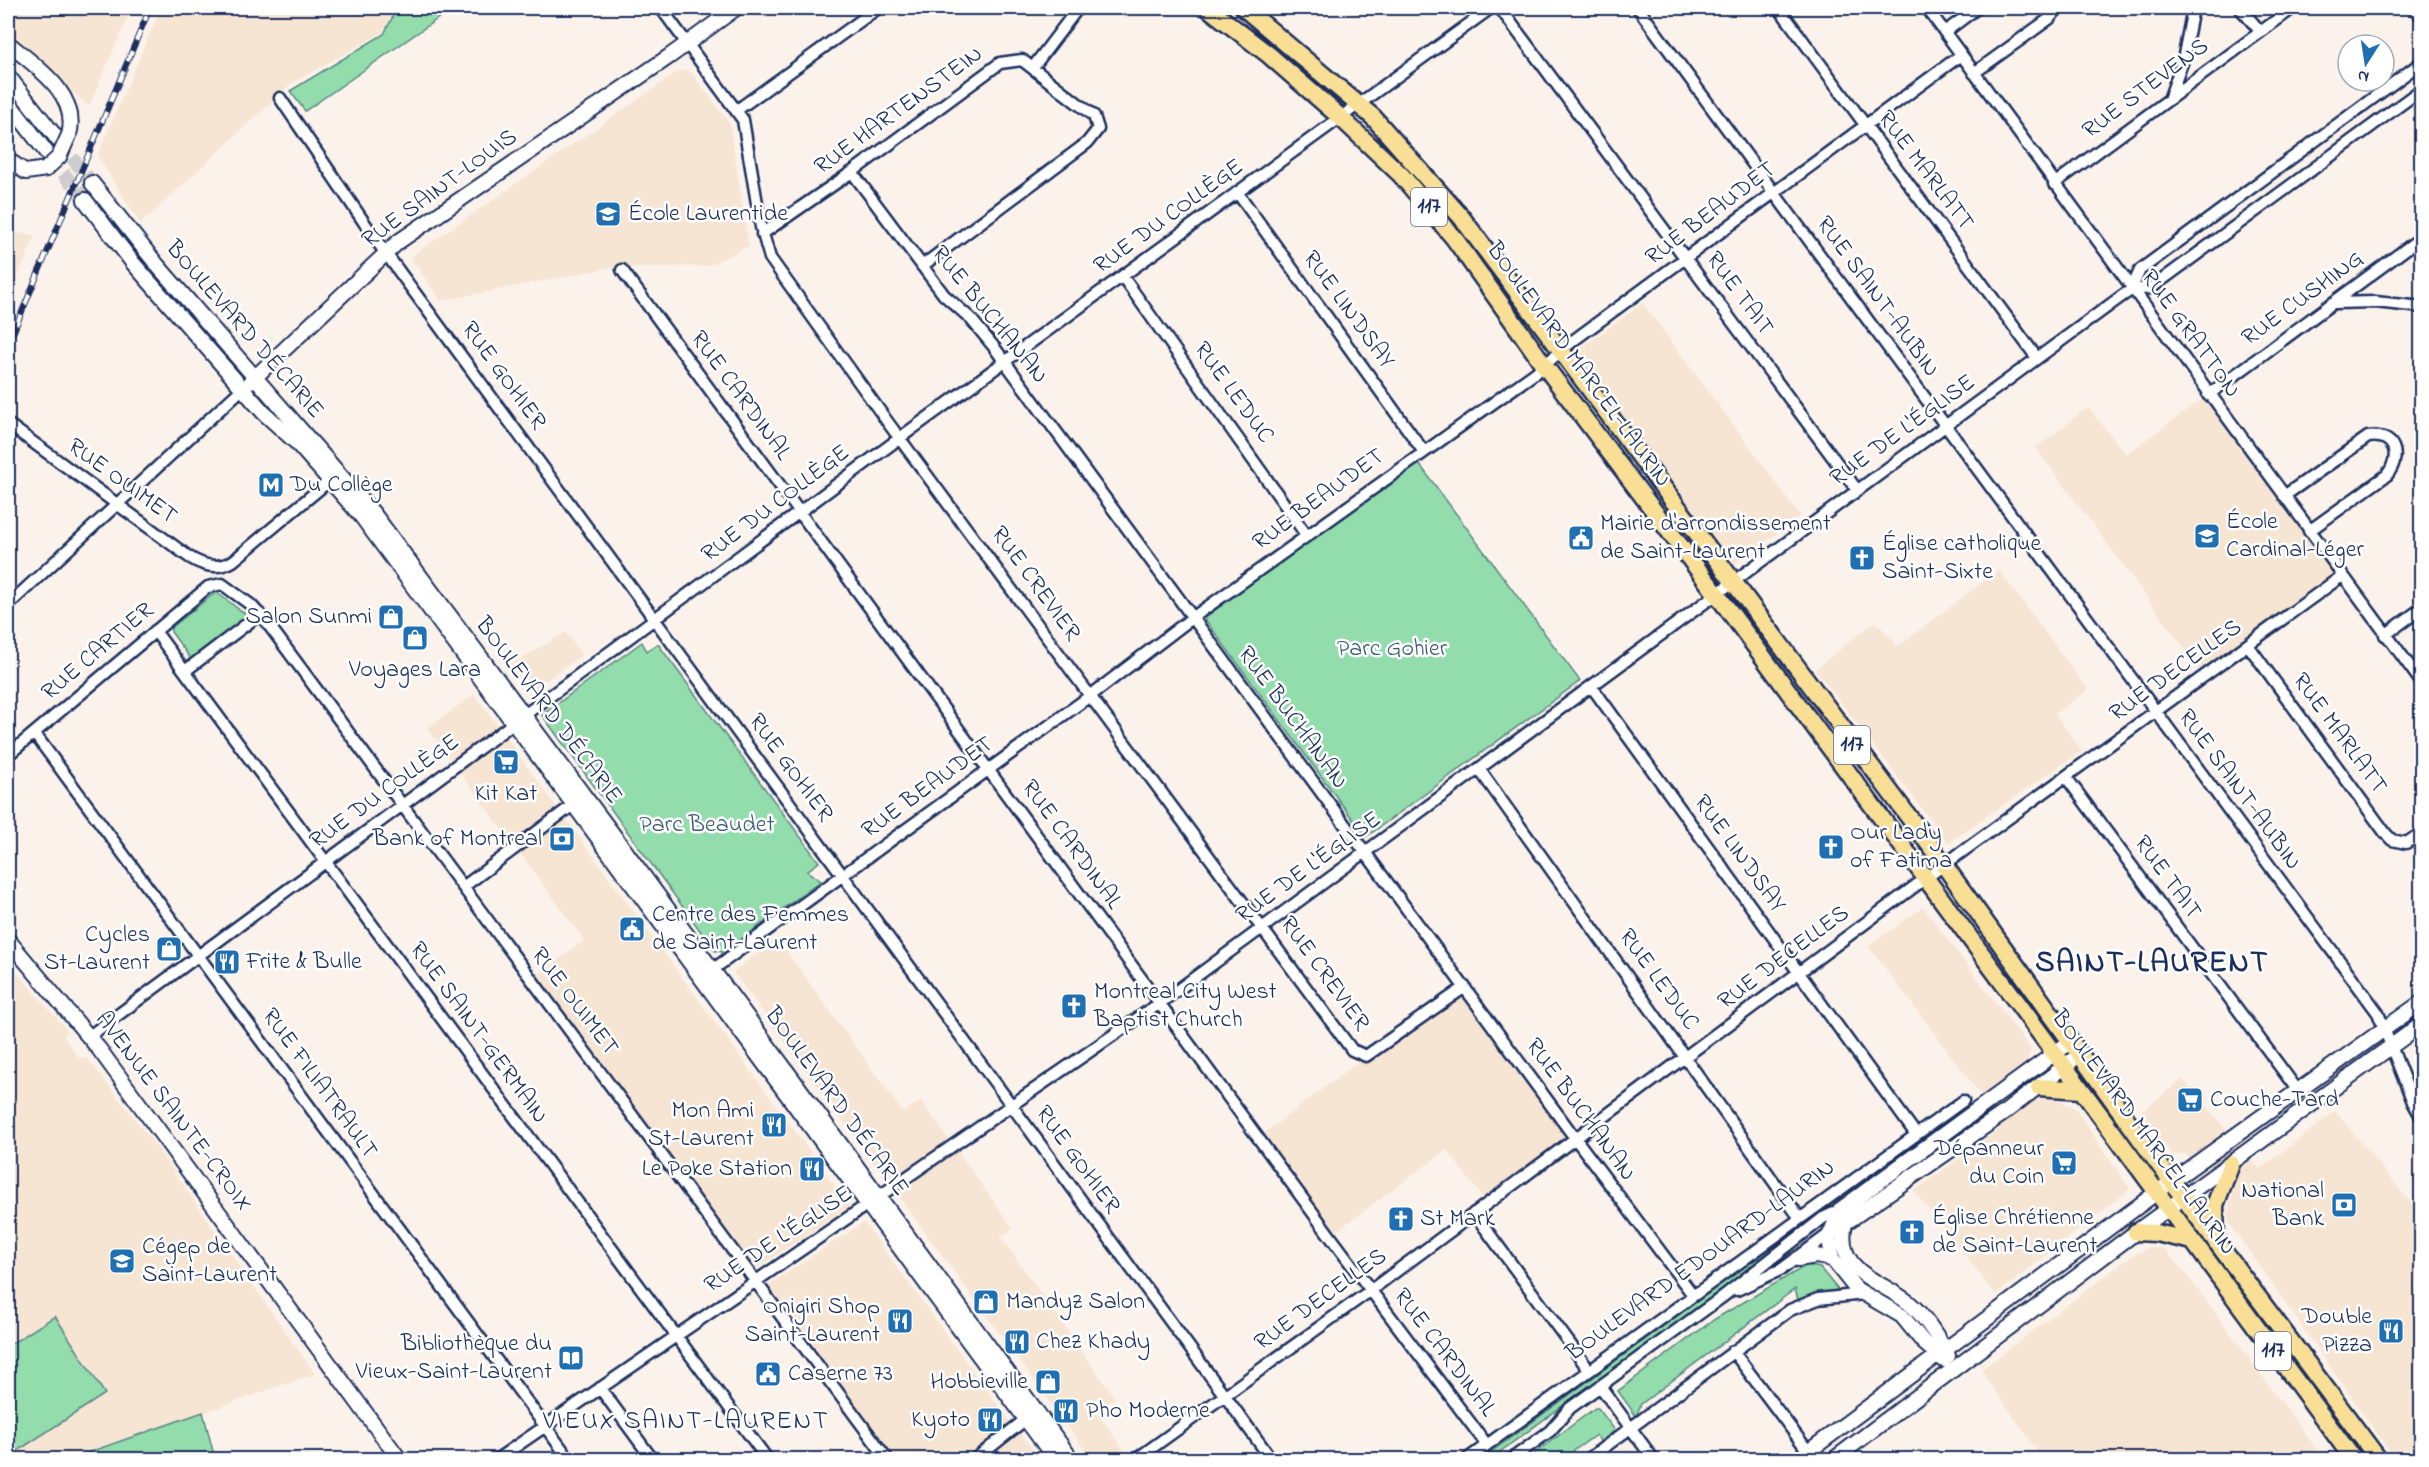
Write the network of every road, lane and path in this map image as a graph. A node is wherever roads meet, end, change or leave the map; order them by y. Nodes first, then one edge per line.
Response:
1 (661, 8) edge
2 (736, 8) edge
3 (878, 8) edge
4 (1078, 8) edge
5 (1208, 8) edge
6 (1244, 8) edge
7 (1491, 8) edge
8 (1500, 8) edge
9 (1638, 8) edge
10 (1779, 8) edge
11 (1927, 8) edge
12 (1977, 8) edge
13 (2058, 8) edge
14 (2193, 8) edge
15 (2241, 8) edge
16 (2293, 8) edge
17 (2416, 8) edge
18 (2421, 15) edge
19 (2260, 31) junction
20 (1945, 32) junction
21 (8, 43) edge
22 (688, 44) junction
23 (1961, 55) junction
24 (2421, 62) edge
25 (1034, 66) junction
26 (1974, 73) junction
27 (8, 76) edge
28 (2421, 89) edge
29 (280, 98) dead end
30 (2170, 98) junction
31 (8, 102) edge
32 (1359, 104) junction
33 (737, 110) junction
34 (1340, 117) junction
35 (1865, 127) junction
36 (59, 141) tunnel mouth
37 (8, 160) edge
38 (48, 163) junction
39 (852, 172) junction
40 (92, 183) tunnel mouth
41 (2054, 184) junction
42 (1237, 192) junction
43 (1774, 193) junction
44 (85, 200) tunnel mouth
45 (762, 234) junction
46 (2420, 242) edge
47 (386, 252) junction
48 (1687, 258) junction
49 (922, 266) junction
50 (622, 270) dead end
51 (1123, 277) junction
52 (2131, 290) junction
53 (2334, 303) junction
54 (2421, 307) edge
55 (1561, 350) junction
56 (2037, 358) junction
57 (1005, 363) junction
58 (1544, 365) junction
59 (256, 376) junction
60 (243, 388) junction
61 (2208, 394) junction
62 (8, 424) edge
63 (1946, 426) junction
64 (900, 438) junction
65 (1424, 452) junction
66 (334, 477) junction
67 (1857, 490) junction
68 (2284, 496) junction
69 (117, 503) junction
70 (800, 512) junction
71 (2309, 531) junction
72 (1307, 536) junction
73 (2342, 576) junction
74 (1732, 583) junction
75 (216, 584) joint
76 (1717, 594) junction
77 (8, 605) edge
78 (2421, 608) edge
79 (260, 614) junction
80 (1192, 618) junction
81 (655, 620) junction
82 (155, 631) junction
83 (2385, 635) junction
84 (2248, 645) junction
85 (185, 671) junction
86 (2421, 683) edge
87 (1592, 687) junction
88 (1090, 696) junction
89 (2155, 711) junction
90 (525, 716) junction
91 (513, 724) junction
92 (33, 733) junction
93 (8, 754) edge
94 (1479, 769) junction
95 (989, 770) junction
96 (2066, 777) junction
97 (573, 805) junction
98 (402, 806) junction
99 (2421, 833) edge
100 (1366, 854) junction
101 (325, 862) junction
102 (1944, 865) junction
103 (843, 875) junction
104 (1926, 878) junction
105 (463, 887) junction
106 (1263, 927) junction
107 (8, 940) edge
108 (198, 954) junction
109 (1799, 972) junction
110 (707, 974) junction
111 (1464, 987) junction
112 (2421, 1002) edge
113 (1160, 1003) junction
114 (2421, 1024) edge
115 (2385, 1029) junction
116 (88, 1036) junction
117 (2392, 1047) junction
118 (2075, 1049) junction
119 (1686, 1058) junction
120 (2059, 1060) junction
121 (2039, 1087) junction
122 (2081, 1090) junction
123 (2298, 1091) junction
124 (1995, 1098) junction
125 (1963, 1101) dead end
126 (1011, 1105) junction
127 (2004, 1113) junction
128 (2421, 1118) edge
129 (1915, 1133) junction
130 (1575, 1138) junction
131 (2231, 1164) junction
132 (2172, 1181) junction
133 (2156, 1193) junction
134 (2183, 1197) junction
135 (873, 1201) junction
136 (2168, 1208) junction
137 (1474, 1213) junction
138 (1799, 1217) junction
139 (1843, 1217) junction
140 (2136, 1232) junction
141 (1829, 1233) junction
142 (2193, 1241) junction
143 (2216, 1242) junction
144 (1798, 1259) junction
145 (1832, 1259) junction
146 (755, 1281) junction
147 (1371, 1290) junction
148 (1864, 1294) junction
149 (1693, 1295) junction
150 (1721, 1298) junction
151 (675, 1335) junction
152 (1733, 1351) junction
153 (1941, 1352) junction
154 (1955, 1369) junction
155 (1589, 1370) junction
156 (1600, 1386) junction
157 (600, 1388) junction
158 (1224, 1396) junction
159 (1026, 1419) junction
160 (544, 1426) junction
161 (1630, 1428) junction
162 (1487, 1445) junction
163 (1802, 1455) edge
164 (400, 1460) edge
165 (496, 1460) edge
166 (570, 1460) edge
167 (653, 1460) edge
168 (768, 1460) edge
169 (888, 1460) edge
170 (974, 1460) edge
171 (1056, 1460) edge
172 (1072, 1460) edge
173 (1135, 1460) edge
174 (1272, 1460) edge
175 (1466, 1460) edge
176 (1510, 1460) edge
177 (1587, 1460) edge
178 (1654, 1460) edge
179 (1833, 1460) edge
180 (2354, 1460) edge
181 (2379, 1460) edge

1 - 22 street, RUE CREVIER
2 - 22 street, RUE SAINT-LOUIS
3 - 33 street
4 - 25 street
5 - 34 main road, BOULEVARD MARCEL-LAURIN / 117
6 - 32 main road, BOULEVARD MARCEL-LAURIN / 117
7 - 32 street, RUE DU COLLÈGE
8 - 48 street, RUE TAIT
9 - 43 street, RUE SAINT-AUBIN
10 - 35 street, RUE MARLATT
11 - 20 street, RUE GRATTON
12 - 20 street
13 - 26 street
14 - 30 street
15 - 19 street
16 - 19 street, RUE STEVENS
17 - 18 street
19 - 30 street, RUE STEVENS
20 - 23 street, RUE GRATTON
21 - 38 street, bridge
22 - 33 street, RUE CREVIER
22 - 47 street, RUE SAINT-LOUIS
23 - 26 street, RUE GRATTON
23 - 35 street, RUE BEAUDET
24 - 52 street, RUE DE L'ÉGLISE
25 - 39 street, RUE HARTENSTEIN
25 - 49 street
26 - 41 street, RUE GRATTON
27 - 36 street
28 - 52 street, RUE DE L'ÉGLISE
29 - 47 street, RUE GOHIER
30 - 41 street, RUE STEVENS
31 - 38 street
32 - 34 street, RUE DU COLLÈGE
32 - 55 main road, BOULEVARD MARCEL-LAURIN / 117
33 - 45 street, RUE CREVIER
34 - 42 street, RUE DU COLLÈGE
34 - 58 main road, BOULEVARD MARCEL-LAURIN / 117
35 - 43 street, RUE BEAUDET
35 - 56 street, RUE MARLATT
37 - 38 street
39 - 45 street, RUE HARTENSTEIN
39 - 49 street, RUE BUCHANAN
40 - 59 street, BOULEVARD DÉCARIE
41 - 52 street, RUE GRATTON
42 - 51 street, RUE DU COLLÈGE
42 - 65 street, RUE LINDSAY
43 - 48 street, RUE BEAUDET
43 - 63 street, RUE SAINT-AUBIN
44 - 60 street, BOULEVARD DÉCARIE
45 - 64 street, RUE CREVIER
46 - 53 street, RUE CUSHING
47 - 59 street, RUE SAINT-LOUIS
47 - 81 street, RUE GOHIER
48 - 55 street, RUE BEAUDET
48 - 67 street, RUE TAIT
49 - 57 street, RUE BUCHANAN
50 - 70 street, RUE CARDINAL
51 - 57 street, RUE DU COLLÈGE
51 - 72 street, RUE LEDUC
52 - 56 street, RUE DE L'ÉGLISE
52 - 61 street, RUE GRATTON
53 - 54 street
53 - 61 street, RUE CUSHING
55 - 58 street, RUE BEAUDET
55 - 74 main road, BOULEVARD MARCEL-LAURIN / 117
56 - 63 street, RUE DE L'ÉGLISE
57 - 64 street, RUE DU COLLÈGE
57 - 80 street, RUE BUCHANAN
58 - 65 street, RUE BEAUDET
58 - 76 main road, BOULEVARD MARCEL-LAURIN / 117
59 - 60 street, RUE SAINT-LOUIS
59 - 66 street, BOULEVARD DÉCARIE
60 - 66 street, BOULEVARD DÉCARIE
60 - 69 street, RUE SAINT-LOUIS
61 - 68 street, RUE GRATTON
62 - 69 street, RUE OUIMET
63 - 67 street, RUE DE L'ÉGLISE
63 - 89 street, RUE SAINT-AUBIN
64 - 70 street, RUE DU COLLÈGE
64 - 88 street, RUE CREVIER
65 - 72 street, RUE BEAUDET
66 - 69 street, RUE OUIMET
66 - 90 street, BOULEVARD DÉCARIE
66 - 91 street, BOULEVARD DÉCARIE
67 - 74 street, RUE DE L'ÉGLISE
68 - 71 street, RUE GRATTON
68 - 71 street
69 - 77 street, RUE SAINT-LOUIS
70 - 81 street, RUE DU COLLÈGE
70 - 95 street, RUE CARDINAL
71 - 73 street, RUE GRATTON
72 - 80 street, RUE BEAUDET
73 - 83 street, RUE GRATTON
73 - 84 street, RUE DECELLES
74 - 76 street, RUE DE L'ÉGLISE
74 - 102 main road, BOULEVARD MARCEL-LAURIN / 117
75 - 79 street, RUE OUIMET
75 - 82 street, RUE CARTIER
76 - 87 street, RUE DE L'ÉGLISE
76 - 104 main road, BOULEVARD MARCEL-LAURIN / 117
78 - 83 street
79 - 85 street
79 - 98 street, RUE OUIMET
80 - 88 street, RUE BEAUDET
80 - 100 street, RUE BUCHANAN
81 - 90 street, RUE DU COLLÈGE
81 - 103 street, RUE GOHIER
82 - 85 street, RUE SAINT-GERMAIN
82 - 92 street, RUE CARTIER
83 - 86 street, RUE GRATTON
84 - 89 street, RUE DECELLES
84 - 99 street, RUE MARLATT
85 - 101 street, RUE SAINT-GERMAIN
87 - 94 street, RUE DE L'ÉGLISE
87 - 109 street, RUE LINDSAY
88 - 95 street, RUE BEAUDET
88 - 106 street, RUE CREVIER
89 - 96 street, RUE DECELLES
89 - 115 street, RUE SAINT-AUBIN
90 - 91 street, RUE DU COLLÈGE
90 - 110 street, BOULEVARD DÉCARIE
91 - 97 street, BOULEVARD DÉCARIE
91 - 98 street, RUE DU COLLÈGE
92 - 93 street, RUE CARTIER
92 - 108 street, RUE FILIATRAULT
94 - 100 street, RUE DE L'ÉGLISE
94 - 119 street, RUE LEDUC
95 - 103 street, RUE BEAUDET
95 - 113 street, RUE CARDINAL
96 - 102 street, RUE DECELLES
96 - 123 street, RUE TAIT
97 - 105 street
97 - 110 street, BOULEVARD DÉCARIE
98 - 101 street, RUE DU COLLÈGE
98 - 105 street, RUE OUIMET
100 - 106 street, RUE DE L'ÉGLISE
100 - 111 street, RUE BUCHANAN
101 - 108 street, RUE DU COLLÈGE
101 - 151 street, RUE SAINT-GERMAIN
102 - 104 street, RUE DECELLES
102 - 118 main road, BOULEVARD MARCEL-LAURIN / 117
103 - 110 street, RUE BEAUDET
103 - 126 street, RUE GOHIER
104 - 109 street, RUE DECELLES
104 - 120 main road, BOULEVARD MARCEL-LAURIN / 117
105 - 146 street, RUE OUIMET
106 - 111 street, RUE CREVIER
106 - 113 street, RUE DE L'ÉGLISE
107 - 116 street, AVENUE SAINTE-CROIX
108 - 116 street, RUE DU COLLÈGE
108 - 160 street, RUE FILIATRAULT
109 - 119 street, RUE DECELLES
109 - 129 street, RUE LINDSAY
110 - 135 street, BOULEVARD DÉCARIE
111 - 130 street, RUE BUCHANAN
112 - 115 street
113 - 126 street, RUE DE L'ÉGLISE
113 - 147 street, RUE CARDINAL
114 - 117 street
115 - 117 street, RUE SAINT-AUBIN
115 - 123 street
116 - 164 street, AVENUE SAINTE-CROIX
117 - 128 street, RUE SAINT-AUBIN
117 - 131 street
118 - 120 street, BOULEVARD EDOUARD-LAURIN
118 - 132 main road, BOULEVARD MARCEL-LAURIN / 117
119 - 130 street, RUE DECELLES
119 - 138 street, RUE LEDUC
120 - 121 street, BOULEVARD EDOUARD-LAURIN
120 - 122 main road, BOULEVARD MARCEL-LAURIN / 117
120 - 124 street, BOULEVARD EDOUARD-LAURIN
121 - 122 main road
121 - 127 street, BOULEVARD EDOUARD-LAURIN
122 - 133 main road, BOULEVARD MARCEL-LAURIN / 117
123 - 132 street
124 - 127 street
124 - 139 street, BOULEVARD EDOUARD-LAURIN
125 - 129 street, BOULEVARD EDOUARD-LAURIN
126 - 135 street, RUE DE L'ÉGLISE
126 - 158 street, RUE GOHIER
127 - 139 street, BOULEVARD EDOUARD-LAURIN
129 - 138 street, BOULEVARD EDOUARD-LAURIN
130 - 137 street, RUE DECELLES
130 - 149 street, RUE BUCHANAN
131 - 134 street
131 - 143 main road
132 - 133 street
132 - 134 main road, BOULEVARD MARCEL-LAURIN / 117
133 - 136 main road, BOULEVARD MARCEL-LAURIN / 117
133 - 153 street
134 - 136 street
134 - 143 main road, BOULEVARD MARCEL-LAURIN / 117
135 - 146 street, RUE DE L'ÉGLISE
135 - 159 street, BOULEVARD DÉCARIE
135 - 172 street, BOULEVARD DÉCARIE
136 - 140 street
136 - 142 main road, BOULEVARD MARCEL-LAURIN / 117
137 - 147 street, RUE DECELLES
137 - 155 street
138 - 149 street, BOULEVARD EDOUARD-LAURIN
139 - 141 street
139 - 150 street, BOULEVARD EDOUARD-LAURIN
139 - 153 street
140 - 142 main road
140 - 154 street
141 - 144 street, BOULEVARD EDOUARD-LAURIN
141 - 145 street
142 - 180 main road, BOULEVARD MARCEL-LAURIN / 117
143 - 181 main road, BOULEVARD MARCEL-LAURIN / 117
144 - 145 street
144 - 150 street, BOULEVARD EDOUARD-LAURIN
145 - 148 street
146 - 151 street, RUE DE L'ÉGLISE
146 - 169 street, RUE OUIMET
147 - 158 street, RUE DECELLES
147 - 162 street, RUE CARDINAL
148 - 152 street
148 - 153 street
149 - 155 street, BOULEVARD EDOUARD-LAURIN
150 - 156 street, BOULEVARD EDOUARD-LAURIN
151 - 157 street, RUE DE L'ÉGLISE
151 - 168 street, RUE SAINT-GERMAIN
152 - 161 street
152 - 163 street
153 - 154 street
153 - 163 street
154 - 179 street
155 - 162 street, BOULEVARD EDOUARD-LAURIN
156 - 161 street
156 - 176 street, BOULEVARD EDOUARD-LAURIN
157 - 160 street, RUE DE L'ÉGLISE
157 - 167 street
158 - 173 street, RUE DECELLES
158 - 174 street, RUE GOHIER
159 - 170 street
159 - 171 street, BOULEVARD DÉCARIE
160 - 165 street, RUE DE L'ÉGLISE
160 - 166 street, RUE FILIATRAULT
161 - 177 street
161 - 178 street
162 - 175 street, BOULEVARD EDOUARD-LAURIN

